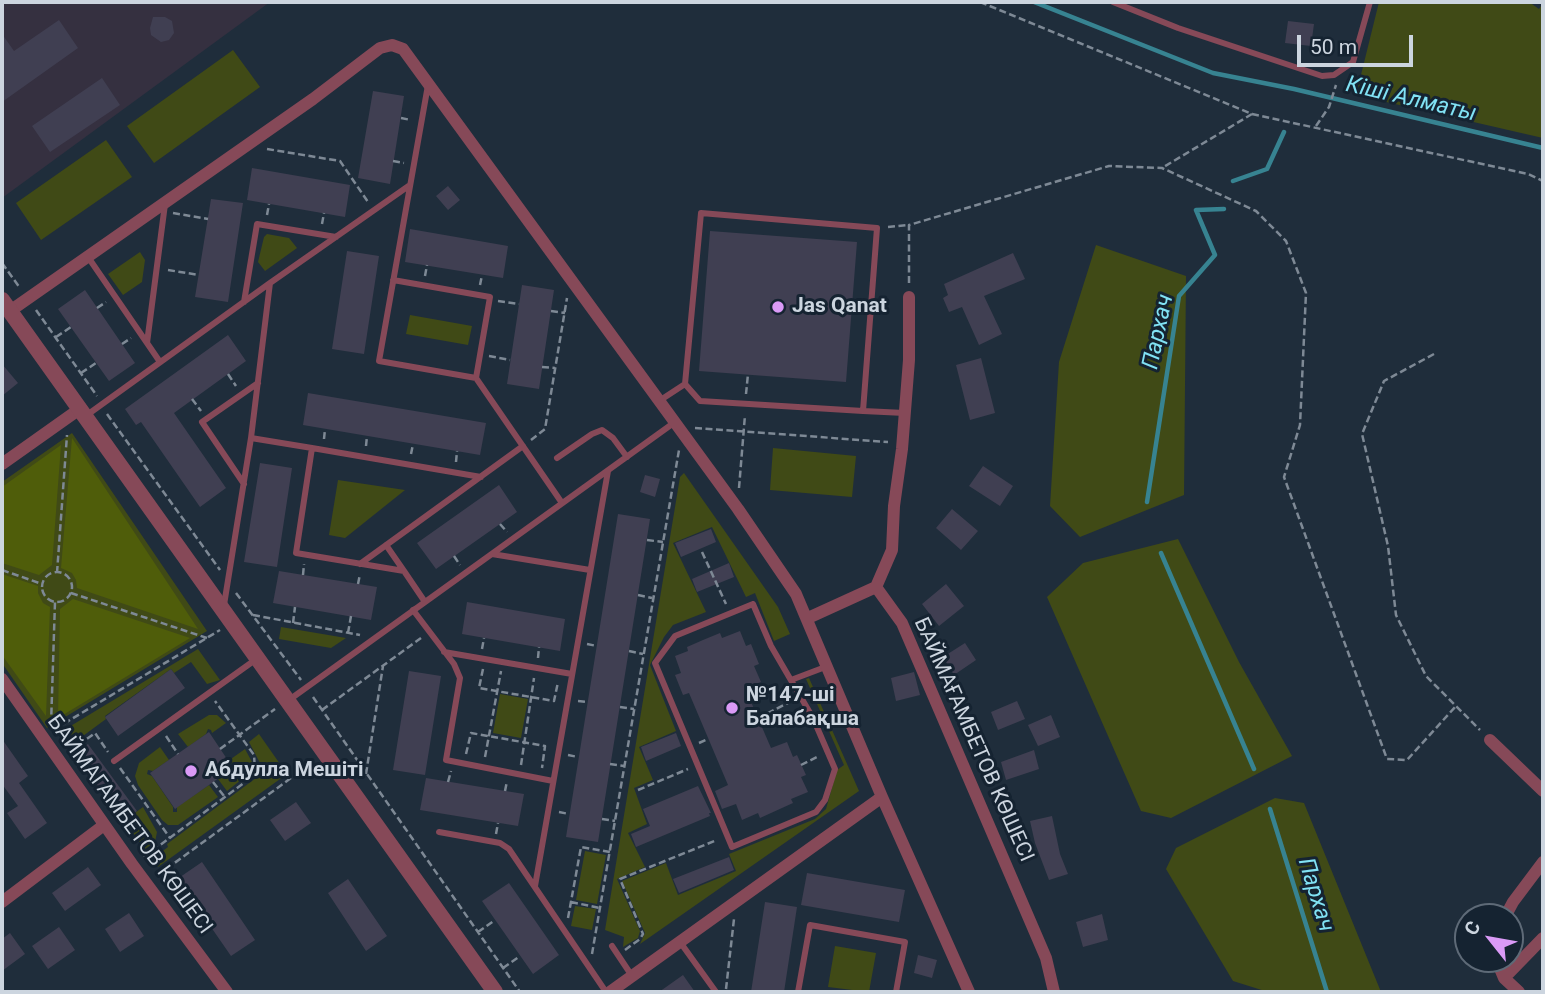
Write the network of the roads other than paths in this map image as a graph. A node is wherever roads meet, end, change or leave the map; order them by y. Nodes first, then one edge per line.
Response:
1 (1113, 2) edge
2 (1370, 2) edge
3 (428, 81) junction
4 (410, 185) junction
5 (164, 207) junction
6 (336, 237) junction
7 (88, 257) junction
8 (393, 280) junction
9 (270, 283) junction
10 (909, 297) road end
11 (244, 302) junction
12 (6, 305) edge
13 (147, 343) junction
14 (160, 362) junction
15 (476, 378) junction
16 (258, 383) junction
17 (685, 384) junction
18 (659, 401) junction
19 (863, 411) junction
20 (84, 412) junction
21 (905, 413) junction
22 (678, 427) junction
23 (251, 438) junction
24 (523, 446) junction
25 (312, 447) junction
26 (627, 457) junction
27 (557, 458) dead end
28 (2, 464) edge
29 (608, 470) junction
30 (481, 477) junction
31 (244, 484) junction
32 (562, 503) junction
33 (386, 545) junction
34 (491, 554) junction
35 (360, 564) junction
36 (590, 570) junction
37 (404, 571) junction
38 (876, 587) junction
39 (425, 602) junction
40 (413, 610) junction
41 (227, 617) junction
42 (808, 618) junction
43 (444, 652) junction
44 (257, 659) junction
45 (828, 666) junction
46 (572, 674) junction
47 (2, 679) edge
48 (791, 680) junction
49 (281, 705) junction
50 (1490, 740) road end
51 (114, 761) road end
52 (553, 781) junction
53 (1543, 791) edge
54 (882, 797) junction
55 (104, 825) junction
56 (439, 832) dead end
57 (1543, 862) edge
58 (535, 886) junction
59 (2, 902) edge
60 (1512, 903) edge
61 (1543, 938) edge
62 (680, 942) junction
63 (612, 946) dead end
64 (1502, 973) edge
65 (632, 976) junction
66 (1504, 978) junction
67 (227, 992) edge
68 (495, 992) edge
69 (608, 992) edge
70 (716, 992) edge
71 (798, 992) edge
72 (896, 992) edge
73 (969, 992) edge
74 (1054, 992) edge
75 (1519, 992) edge

1 - 2 lane
3 - 4 lane
3 - 5 street
3 - 18 street
4 - 6 lane
4 - 8 lane
5 - 7 street
5 - 13 lane
6 - 9 lane
6 - 11 lane
7 - 12 street
7 - 13 lane
8 - 15 lane
8 - 15 lane
9 - 11 lane
9 - 16 lane
10 - 21 street
11 - 14 lane
12 - 20 street
13 - 14 lane
14 - 20 lane
15 - 24 lane
16 - 23 lane
16 - 31 lane
17 - 18 lane
17 - 19 lane
17 - 19 lane
18 - 22 street
19 - 21 lane
20 - 28 street
20 - 41 street
21 - 38 street
22 - 26 lane
22 - 42 street
23 - 25 lane
23 - 31 lane
24 - 30 lane
24 - 32 lane
25 - 30 lane
25 - 35 lane
26 - 27 lane
26 - 29 lane
29 - 32 lane
29 - 36 lane
30 - 33 lane
31 - 41 lane
32 - 34 lane
33 - 35 lane
33 - 37 lane
34 - 36 lane
34 - 39 lane
35 - 37 lane
36 - 46 lane
37 - 39 lane
38 - 42 street
38 - 74 street, БАЙМАҒАМБЕТОВ КӨШЕСІ
39 - 40 lane
40 - 43 lane
40 - 49 lane
41 - 44 street
42 - 45 street
43 - 46 lane
43 - 52 lane
44 - 49 street
44 - 51 lane
45 - 48 lane
45 - 54 street
46 - 52 lane
47 - 55 street, БАЙМАГАМБЕТОВ КӨШЕСІ
48 - 48 lane
49 - 68 street
50 - 53 street
52 - 58 lane
54 - 62 street
54 - 73 street
55 - 59 street
55 - 67 street, БАЙМАГАМБЕТОВ КӨШЕСІ
56 - 58 lane
57 - 60 street
58 - 69 lane
61 - 66 street
62 - 65 street
62 - 70 lane
63 - 65 lane
64 - 66 street
65 - 69 street
66 - 75 street
71 - 72 lane

